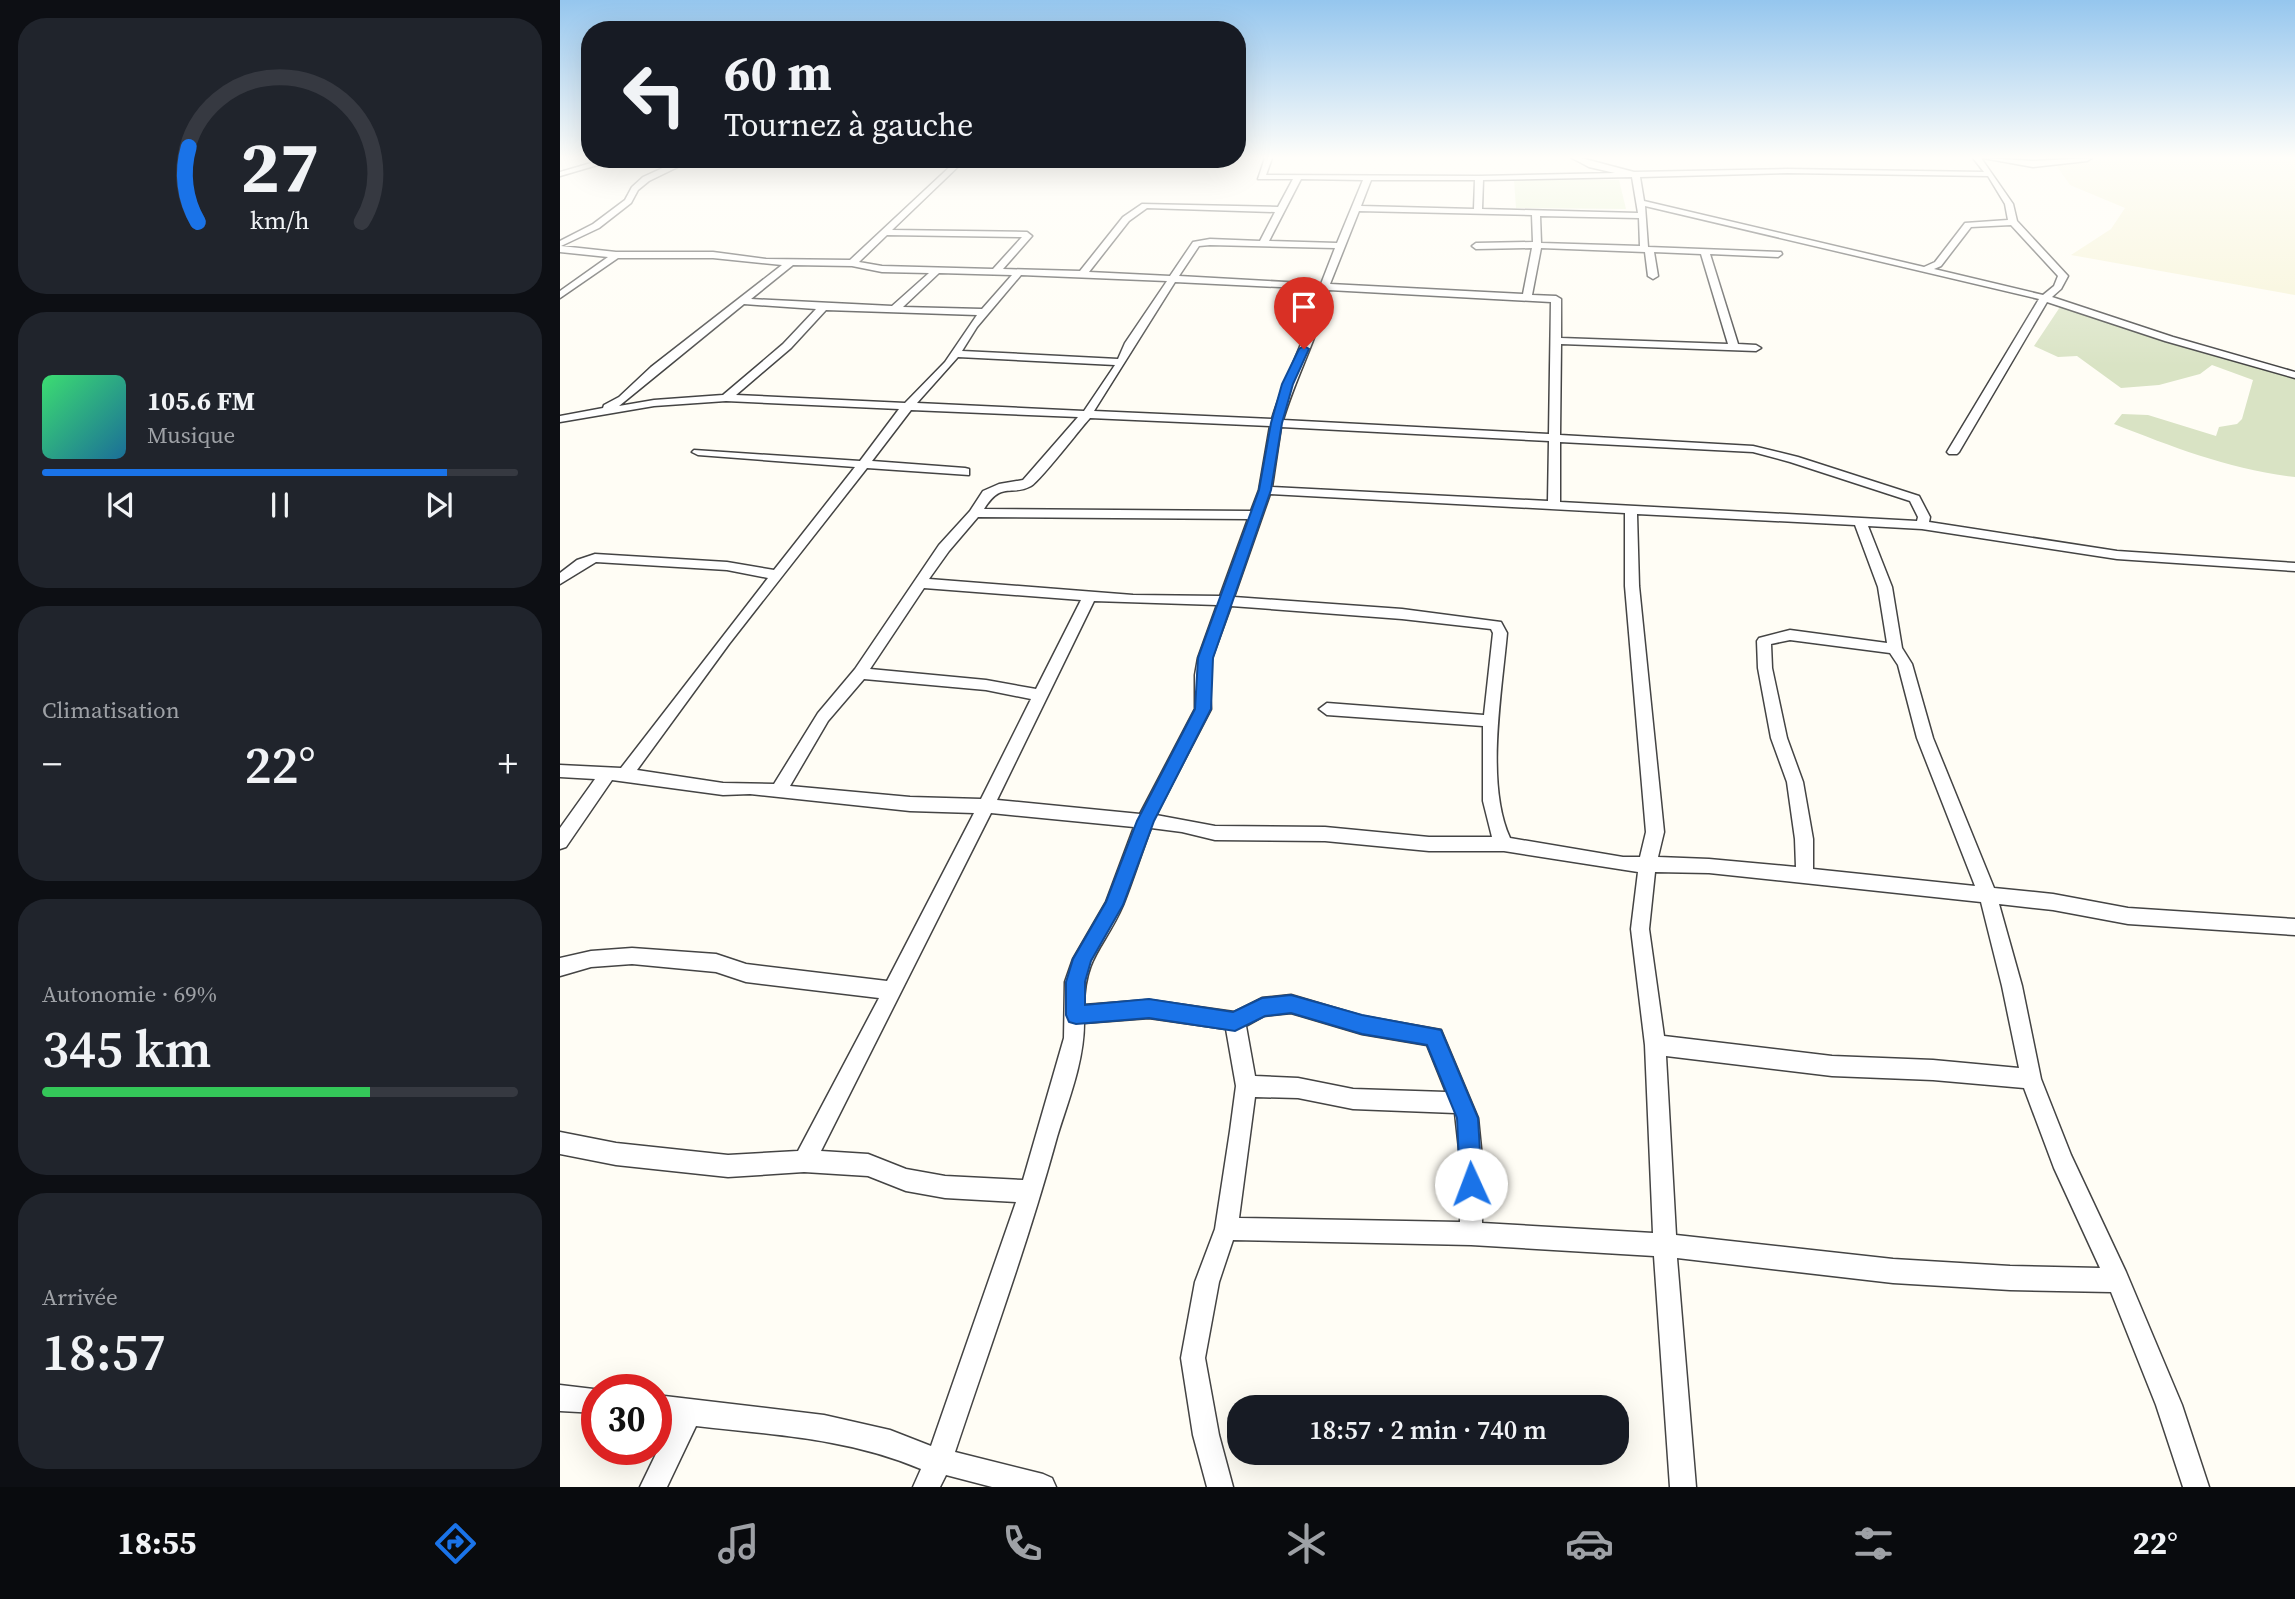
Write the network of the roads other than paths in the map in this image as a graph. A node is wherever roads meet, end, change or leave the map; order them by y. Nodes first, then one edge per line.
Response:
1 (593, 227) edge
2 (892, 227) edge
3 (1119, 227) edge
4 (1272, 227) edge
5 (1349, 227) edge
6 (1536, 227) edge
7 (1644, 227) edge
8 (1745, 227) edge
9 (1966, 227) edge
10 (2018, 227) edge
11 (887, 232) junction
12 (1593, 236) dead end
13 (1785, 237) junction
14 (1263, 244) junction
15 (1537, 245) junction
16 (560, 246) edge
17 (1342, 246) junction
18 (1476, 246) dead end
19 (1592, 246) junction
20 (1646, 248) junction
21 (1705, 251) junction
22 (616, 255) junction
23 (790, 263) junction
24 (852, 263) junction
25 (1927, 269) junction
26 (937, 270) junction
27 (995, 272) junction
28 (1019, 272) junction
29 (1083, 274) junction
30 (1653, 276) dead end
31 (1176, 278) junction
32 (1325, 285) junction
33 (560, 295) edge
34 (1527, 296) junction
35 (2045, 298) junction
36 (745, 300) junction
37 (823, 307) junction
38 (895, 309) junction
39 (984, 312) junction
40 (1556, 341) junction
41 (1734, 347) junction
42 (1756, 348) dead end
43 (955, 354) junction
44 (1122, 362) junction
45 (2295, 376) edge
46 (726, 398) junction
47 (905, 408) junction
48 (596, 412) junction
49 (1087, 414) junction
50 (560, 419) edge
51 (1276, 423) junction
52 (1555, 438) junction
53 (1953, 452) dead end
54 (698, 453) dead end
55 (864, 463) junction
56 (964, 472) dead end
57 (1265, 490) junction
58 (1554, 504) junction
59 (1631, 511) junction
60 (975, 513) junction
61 (1256, 515) junction
62 (1860, 522) junction
63 (1922, 525) junction
64 (2295, 567) edge
65 (776, 575) junction
66 (560, 580) edge
67 (919, 583) junction
68 (1090, 596) junction
69 (1227, 601) junction
70 (1895, 649) junction
71 (860, 673) junction
72 (1041, 695) junction
73 (1327, 709) dead end
74 (1493, 721) junction
75 (560, 771) edge
76 (607, 774) junction
77 (625, 774) junction
78 (778, 792) junction
79 (986, 805) junction
80 (1145, 821) junction
81 (560, 842) edge
82 (1504, 844) junction
83 (1647, 866) junction
84 (1803, 875) junction
85 (1988, 895) junction
86 (2295, 927) edge
87 (560, 967) edge
88 (893, 991) junction
89 (1076, 1015) junction
90 (1235, 1021) junction
91 (1655, 1045) junction
92 (2031, 1079) junction
93 (1246, 1086) junction
94 (1461, 1103) junction
95 (560, 1143) edge
96 (804, 1161) junction
97 (1031, 1192) junction
98 (1226, 1229) junction
99 (1471, 1234) junction
100 (1665, 1245) junction
101 (2118, 1280) junction
102 (560, 1398) edge
103 (581, 1399) edge
104 (672, 1411) edge
105 (689, 1414) junction
106 (939, 1461) junction
107 (653, 1487) edge
108 (926, 1487) edge
109 (1044, 1487) edge
110 (1220, 1487) edge
111 (1683, 1487) edge
112 (2196, 1487) edge

1 - 16 street
2 - 11 street
3 - 29 street
4 - 14 street
5 - 17 street
6 - 15 street
7 - 20 street
8 - 13 street
9 - 25 street
10 - 35 street
11 - 24 street
11 - 27 street
12 - 19 street
13 - 21 street
13 - 25 street
14 - 17 street
14 - 31 street
15 - 18 street
15 - 19 street
15 - 34 street
16 - 22 street
17 - 32 street
19 - 20 street
20 - 21 street
20 - 30 street
21 - 41 street
22 - 23 street
22 - 33 street
23 - 24 street
23 - 36 street
24 - 26 street
25 - 35 street
26 - 27 street
26 - 38 street
27 - 28 street
28 - 29 street
28 - 39 street
29 - 31 street
31 - 32 street
31 - 44 street
32 - 34 street
32 - 51 street
34 - 40 street
35 - 45 street
35 - 53 street
36 - 37 street
36 - 48 street
37 - 38 street
37 - 46 street
38 - 39 street
39 - 43 street
40 - 41 street
40 - 52 street
41 - 42 street
43 - 44 street
43 - 47 street
44 - 49 street
46 - 47 street
46 - 48 street
47 - 49 street
47 - 55 street
48 - 50 street
49 - 51 street
49 - 60 street
51 - 52 street
51 - 57 street
52 - 58 street
52 - 63 street
54 - 55 street
55 - 56 street
55 - 65 street
57 - 58 street
57 - 61 street
58 - 59 street
59 - 62 street
59 - 83 street
60 - 61 street
60 - 67 street
61 - 69 street
62 - 63 street
62 - 70 street
63 - 64 street
65 - 66 street
65 - 77 street
67 - 68 street
67 - 71 street
68 - 69 street
68 - 72 street
69 - 74 street
69 - 80 street
70 - 84 street
70 - 85 street
71 - 72 street
71 - 78 street
72 - 79 street
73 - 74 street
74 - 82 street
75 - 76 street
76 - 77 street
76 - 81 street
77 - 78 street
78 - 79 street
79 - 80 street
79 - 88 street
80 - 82 street
80 - 89 street
82 - 83 street
83 - 84 street
83 - 91 street
84 - 85 street
85 - 86 street
85 - 92 street
87 - 88 street
88 - 96 street
89 - 90 street
89 - 97 street
90 - 93 street
90 - 94 street
91 - 92 street
91 - 100 street
92 - 101 street
93 - 94 street
93 - 98 street
94 - 99 street
95 - 96 street
96 - 97 street
97 - 106 street
98 - 99 street
98 - 110 street
99 - 100 street
100 - 101 street
100 - 111 street
101 - 112 street
102 - 103 street
104 - 105 street
105 - 106 street
105 - 107 street
106 - 108 street
106 - 109 street

